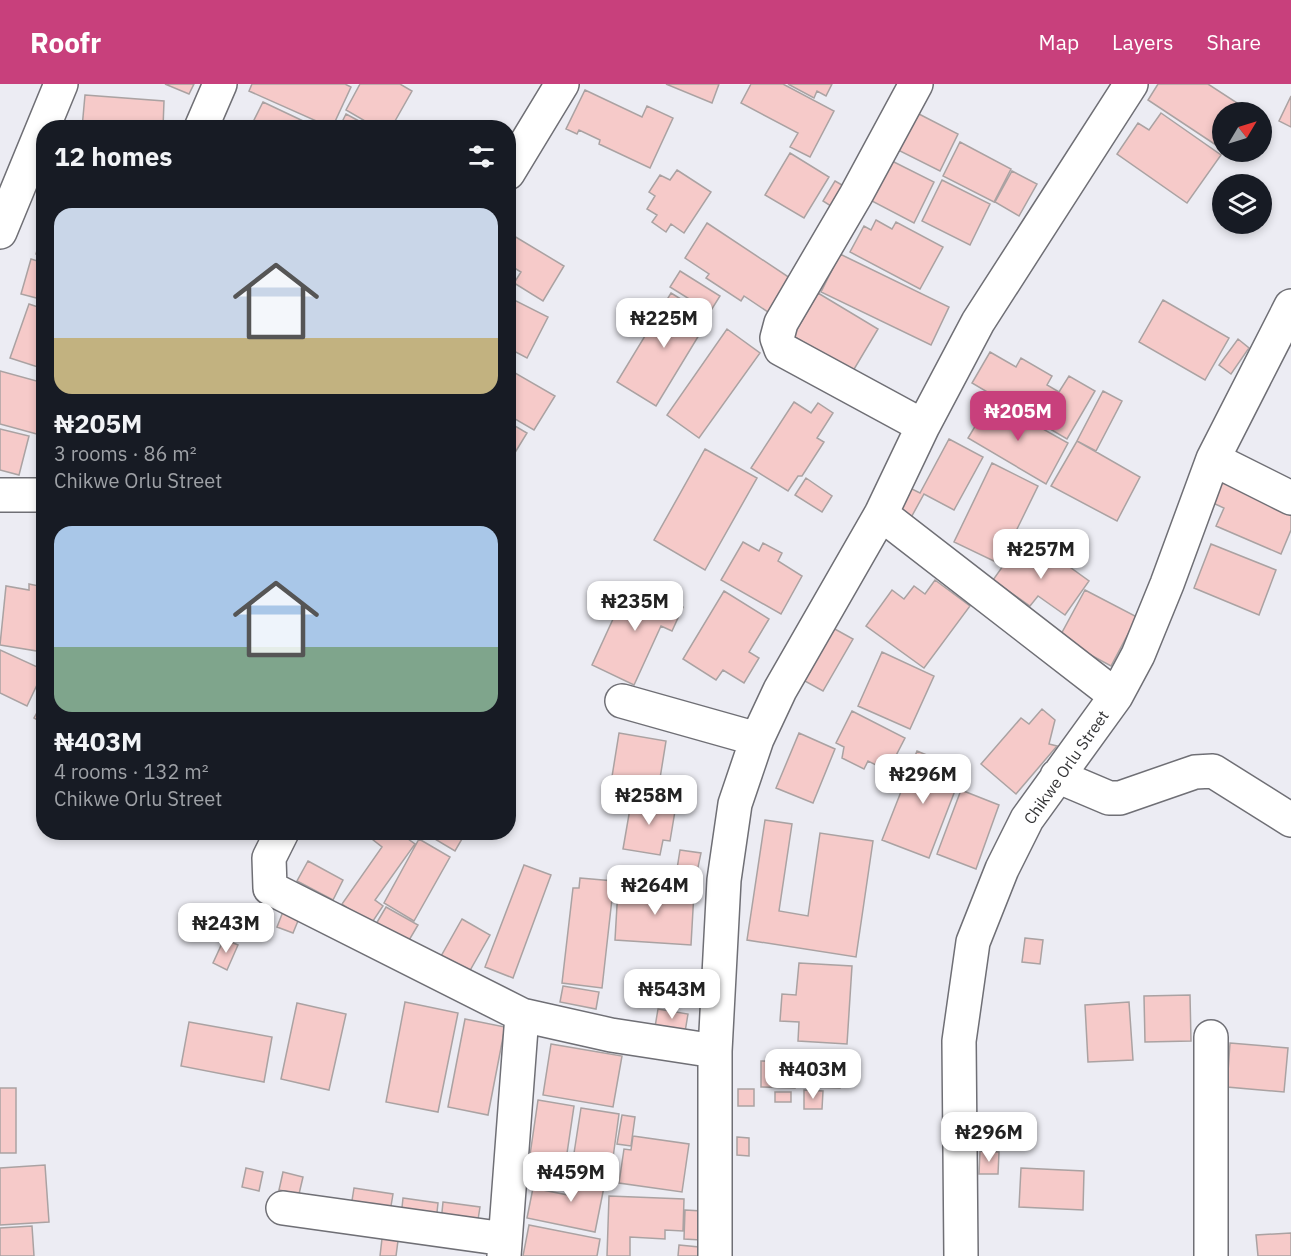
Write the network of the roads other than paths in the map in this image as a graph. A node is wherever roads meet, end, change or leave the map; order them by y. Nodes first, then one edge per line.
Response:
1 (62, 84) edge
2 (220, 84) edge
3 (562, 84) edge
4 (916, 84) edge
5 (1131, 84) edge
6 (47, 120) edge
7 (204, 120) edge
8 (36, 146) edge
9 (516, 160) edge
10 (0, 232) edge
11 (1291, 306) edge
12 (923, 426) junction
13 (1213, 459) junction
14 (0, 495) edge
15 (36, 495) dead end
16 (1291, 498) edge
17 (881, 514) junction
18 (1116, 696) junction
19 (622, 701) dead end
20 (757, 739) junction
21 (1057, 777) junction
22 (1291, 820) edge
23 (278, 840) edge
24 (522, 1015) junction
25 (1211, 1036) dead end
26 (715, 1051) junction
27 (283, 1208) dead end
28 (504, 1248) edge
29 (715, 1256) edge
30 (961, 1256) edge
31 (1211, 1256) edge

1 - 6 street
2 - 7 street
3 - 9 street
4 - 12 street
5 - 12 street
8 - 10 street
11 - 13 street, Chikwe Orlu Street
12 - 17 street
13 - 16 street
13 - 18 street, Chikwe Orlu Street
14 - 15 street
17 - 18 street
17 - 20 street
18 - 21 street, Chikwe Orlu Street
19 - 20 street
20 - 26 street
21 - 22 street
21 - 30 street, Chikwe Orlu Street
23 - 24 street
24 - 26 street
24 - 28 street
25 - 31 street
26 - 29 street
27 - 28 street

